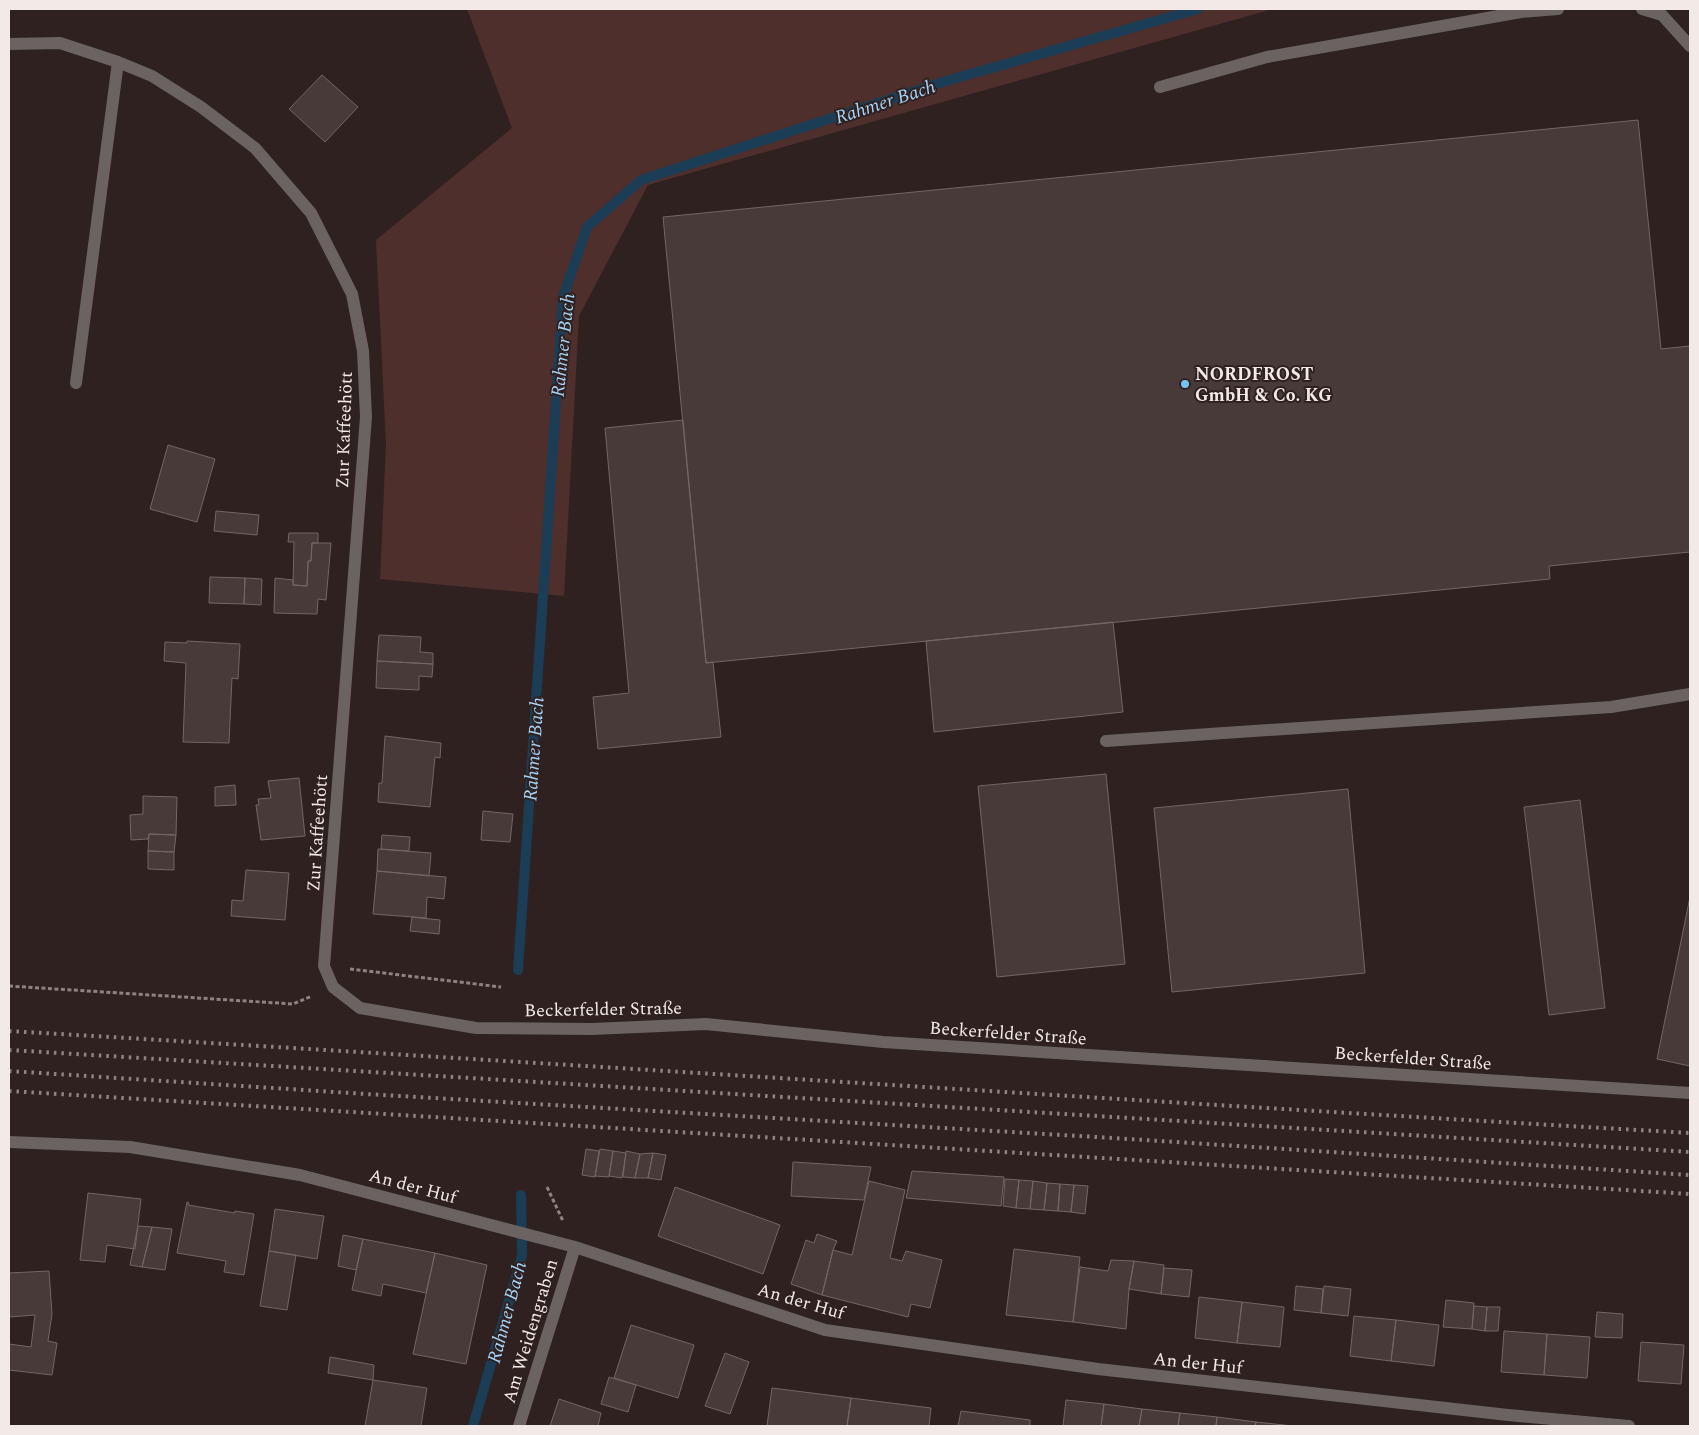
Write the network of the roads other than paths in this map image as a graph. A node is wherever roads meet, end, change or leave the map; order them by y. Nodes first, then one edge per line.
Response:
1 (1558, 9) edge
2 (1642, 9) edge
3 (9, 44) edge
4 (1690, 46) edge
5 (118, 62) junction
6 (1160, 87) dead end
7 (76, 383) dead end
8 (1690, 694) edge
9 (1106, 741) dead end
10 (333, 987) joint
11 (1690, 1093) edge
12 (9, 1142) edge
13 (575, 1247) junction
14 (519, 1426) edge
15 (1628, 1426) edge

1 - 6 street
2 - 4 street
3 - 5 street, Zur Kaffeehött
5 - 7 street
5 - 10 street, Zur Kaffeehött
8 - 9 street
10 - 11 street, Beckerfelder Straße
12 - 13 street, An der Huf
13 - 14 street, Am Weidengraben
13 - 15 street, An der Huf

